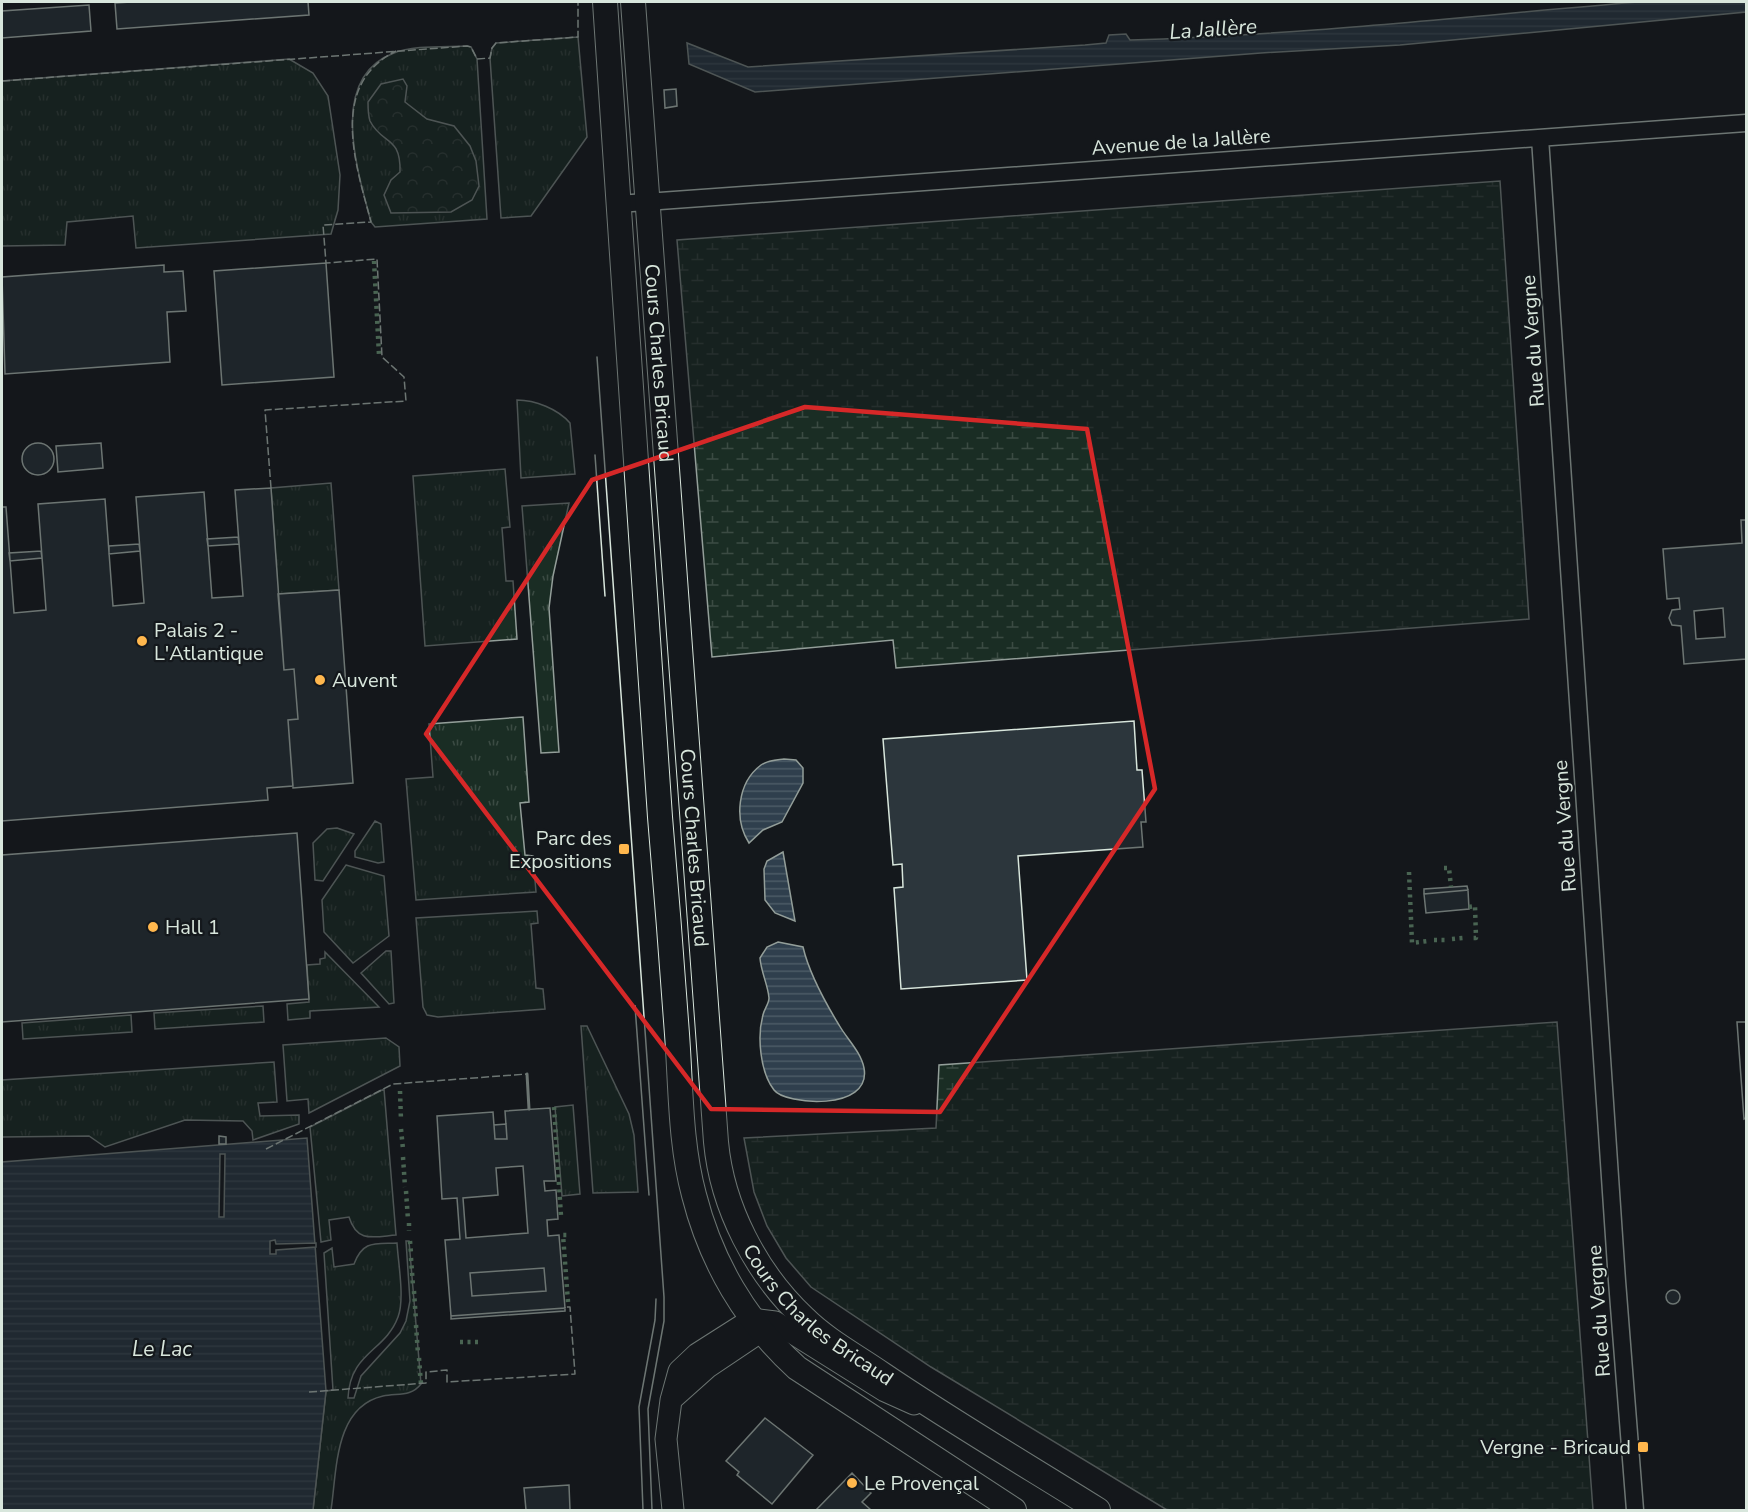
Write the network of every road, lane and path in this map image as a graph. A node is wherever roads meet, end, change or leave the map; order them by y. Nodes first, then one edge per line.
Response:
1 (605, 2) edge
2 (633, 2) edge
3 (1746, 123) edge
4 (1540, 138) junction
5 (648, 201) junction
6 (618, 204) junction
7 (770, 1320) junction
8 (673, 1510) edge
9 (1014, 1510) edge
10 (1098, 1510) edge
11 (1635, 1510) edge

1 - 6 main road, Cours Charles Bricaud
2 - 5 main road, Cours Charles Bricaud
3 - 4 street, Avenue de la Jallère
4 - 5 street, Avenue de la Jallère
4 - 11 street, Rue du Vergne
5 - 6 street, Avenue de la Jallère
5 - 7 main road, Cours Charles Bricaud
6 - 7 main road, Cours Charles Bricaud
7 - 8 street
7 - 9 main road, Cours Charles Bricaud
7 - 10 main road, Cours Charles Bricaud

